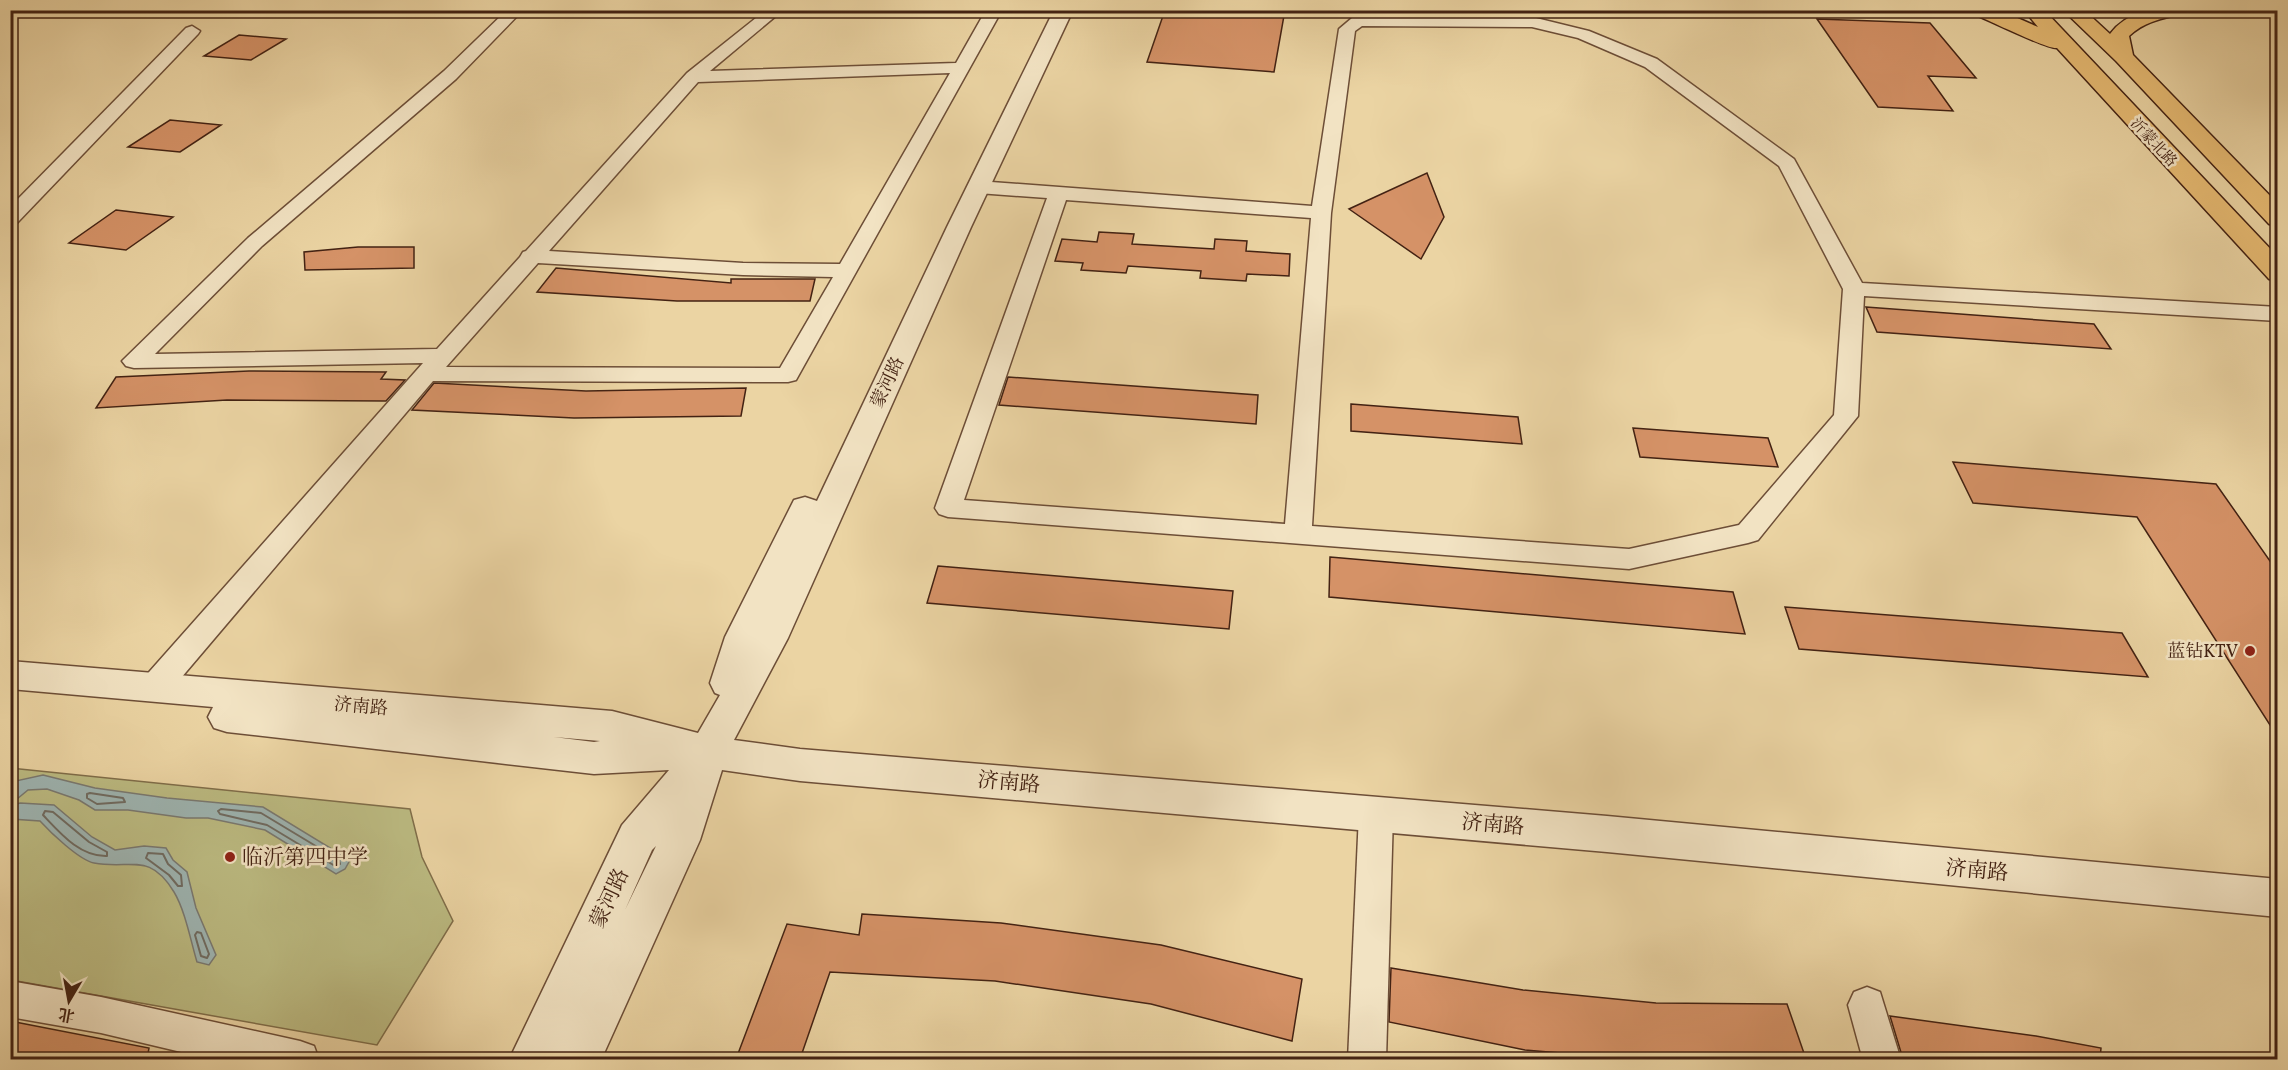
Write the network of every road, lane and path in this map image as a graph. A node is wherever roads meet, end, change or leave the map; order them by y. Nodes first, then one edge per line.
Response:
1 (516, 10) edge
2 (776, 10) edge
3 (994, 10) edge
4 (1047, 10) edge
5 (1064, 10) edge
6 (1981, 10) edge
7 (2033, 10) edge
8 (2072, 10) edge
9 (2173, 10) edge
10 (1532, 16) edge
11 (192, 30) dead end
12 (2123, 57) junction
13 (2082, 64) junction
14 (960, 68) junction
15 (693, 77) junction
16 (978, 188) junction
17 (1058, 194) junction
18 (1321, 213) junction
19 (10, 219) edge
20 (2277, 219) edge
21 (530, 256) junction
22 (846, 271) junction
23 (2277, 273) edge
24 (1854, 289) junction
25 (2277, 315) edge
26 (435, 365) junction
27 (1298, 534) junction
28 (10, 675) edge
29 (153, 689) junction
30 (10, 693) edge
31 (708, 752) junction
32 (1376, 814) junction
33 (2277, 883) edge
34 (2277, 898) edge
35 (10, 999) edge
36 (1867, 1005) dead end
37 (300, 1059) edge
38 (532, 1059) edge
39 (576, 1059) edge
40 (1367, 1059) edge
41 (1882, 1059) edge

1 - 26 street
2 - 15 street
3 - 14 street
4 - 31 street, 蒙河路
5 - 16 street, 蒙河路
6 - 13 main road
7 - 13 main road, 沂蒙北路
8 - 12 main road
9 - 12 main road
10 - 18 street
10 - 24 street
11 - 19 street
12 - 20 main road
13 - 23 main road, 沂蒙北路
14 - 15 street
14 - 22 street
15 - 21 street
16 - 17 street
16 - 31 street, 蒙河路
17 - 18 street
17 - 27 street
18 - 27 street
21 - 22 street
21 - 26 street
22 - 26 street
24 - 25 street
24 - 27 street
26 - 29 street
28 - 29 street, 济南路
29 - 31 street, 济南路
30 - 31 street, 济南路
31 - 32 street, 济南路
31 - 33 street, 济南路
31 - 38 street, 蒙河路
31 - 39 street, 蒙河路
32 - 34 street, 济南路
32 - 40 street
35 - 37 street
36 - 41 street

